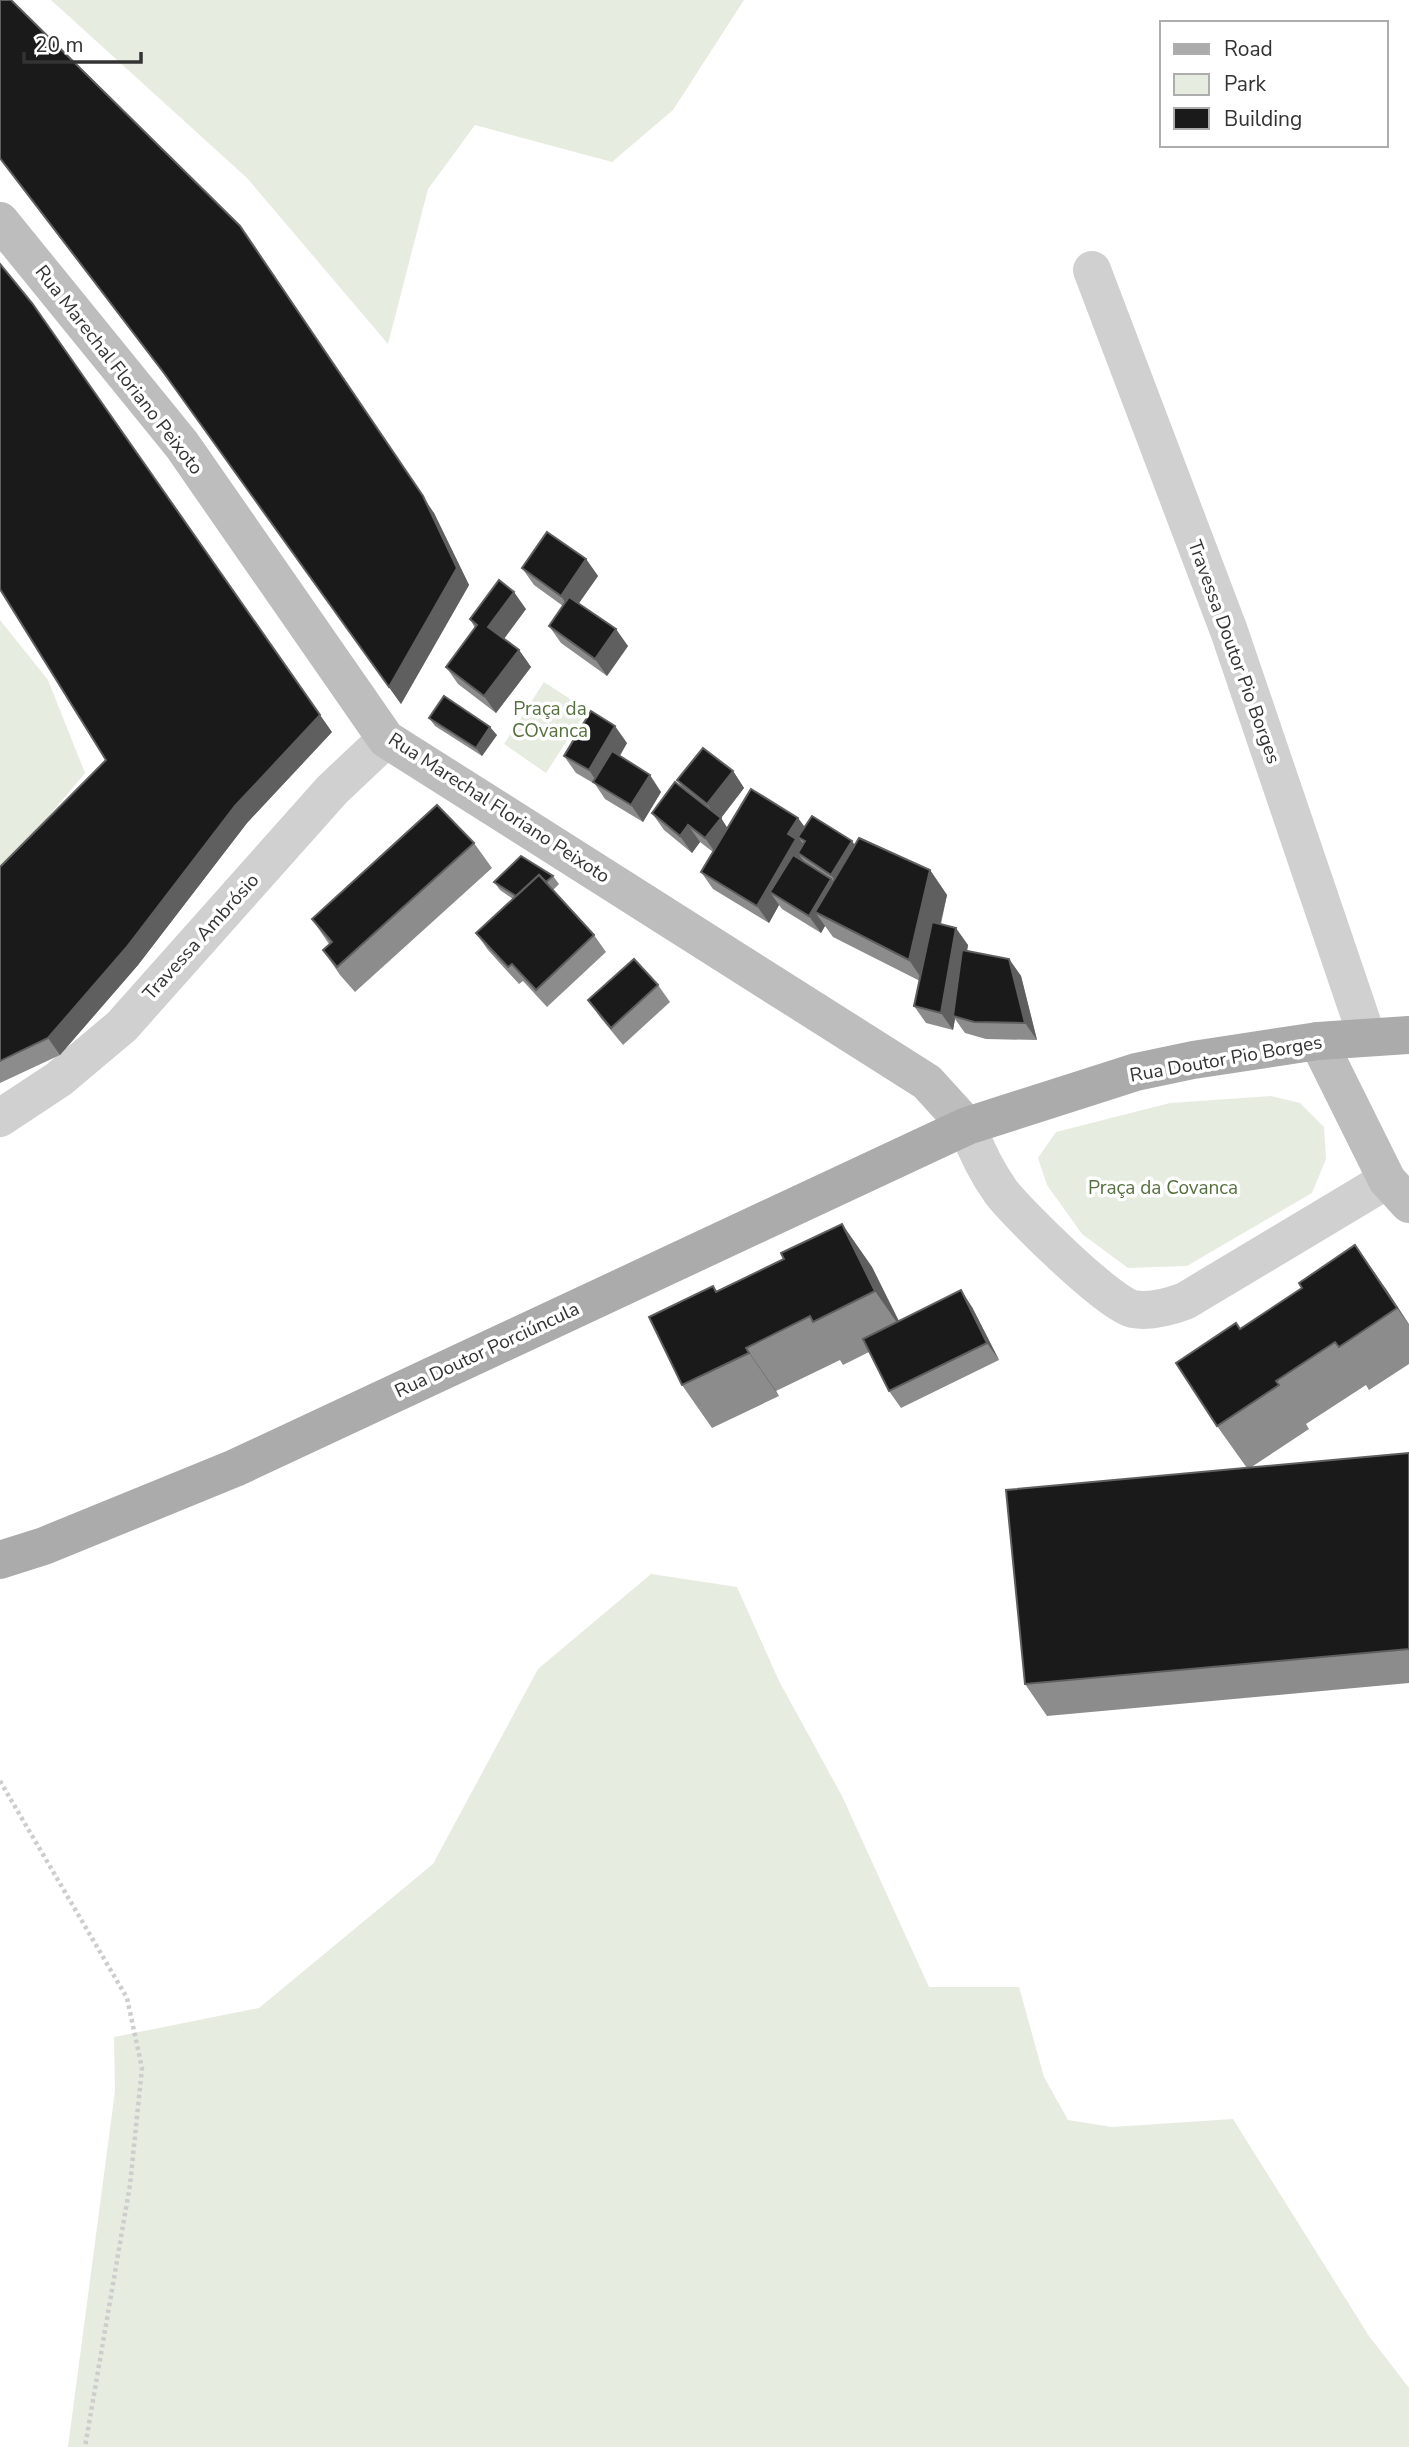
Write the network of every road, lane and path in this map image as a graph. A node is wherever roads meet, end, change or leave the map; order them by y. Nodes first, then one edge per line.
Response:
1 (0, 221) edge
2 (1092, 270) dead end
3 (386, 739) junction
4 (1409, 1035) edge
5 (1367, 1037) junction
6 (1318, 1041) junction
7 (0, 1118) edge
8 (967, 1126) junction
9 (1398, 1192) edge
10 (0, 1560) edge
11 (0, 1781) edge
12 (85, 2447) edge

1 - 3 main road, Rua Marechal Floriano Peixoto
2 - 5 street, Travessa Doutor Pio Borges
3 - 7 street, Travessa Ambrósio
3 - 8 main road, Rua Marechal Floriano Peixoto
4 - 5 main road, Rua Doutor Pio Borges
5 - 6 main road, Rua Doutor Pio Borges
6 - 8 main road, Rua Doutor Pio Borges
6 - 9 main road
8 - 9 street
8 - 10 main road, Rua Doutor Porciúncula
11 - 12 path

